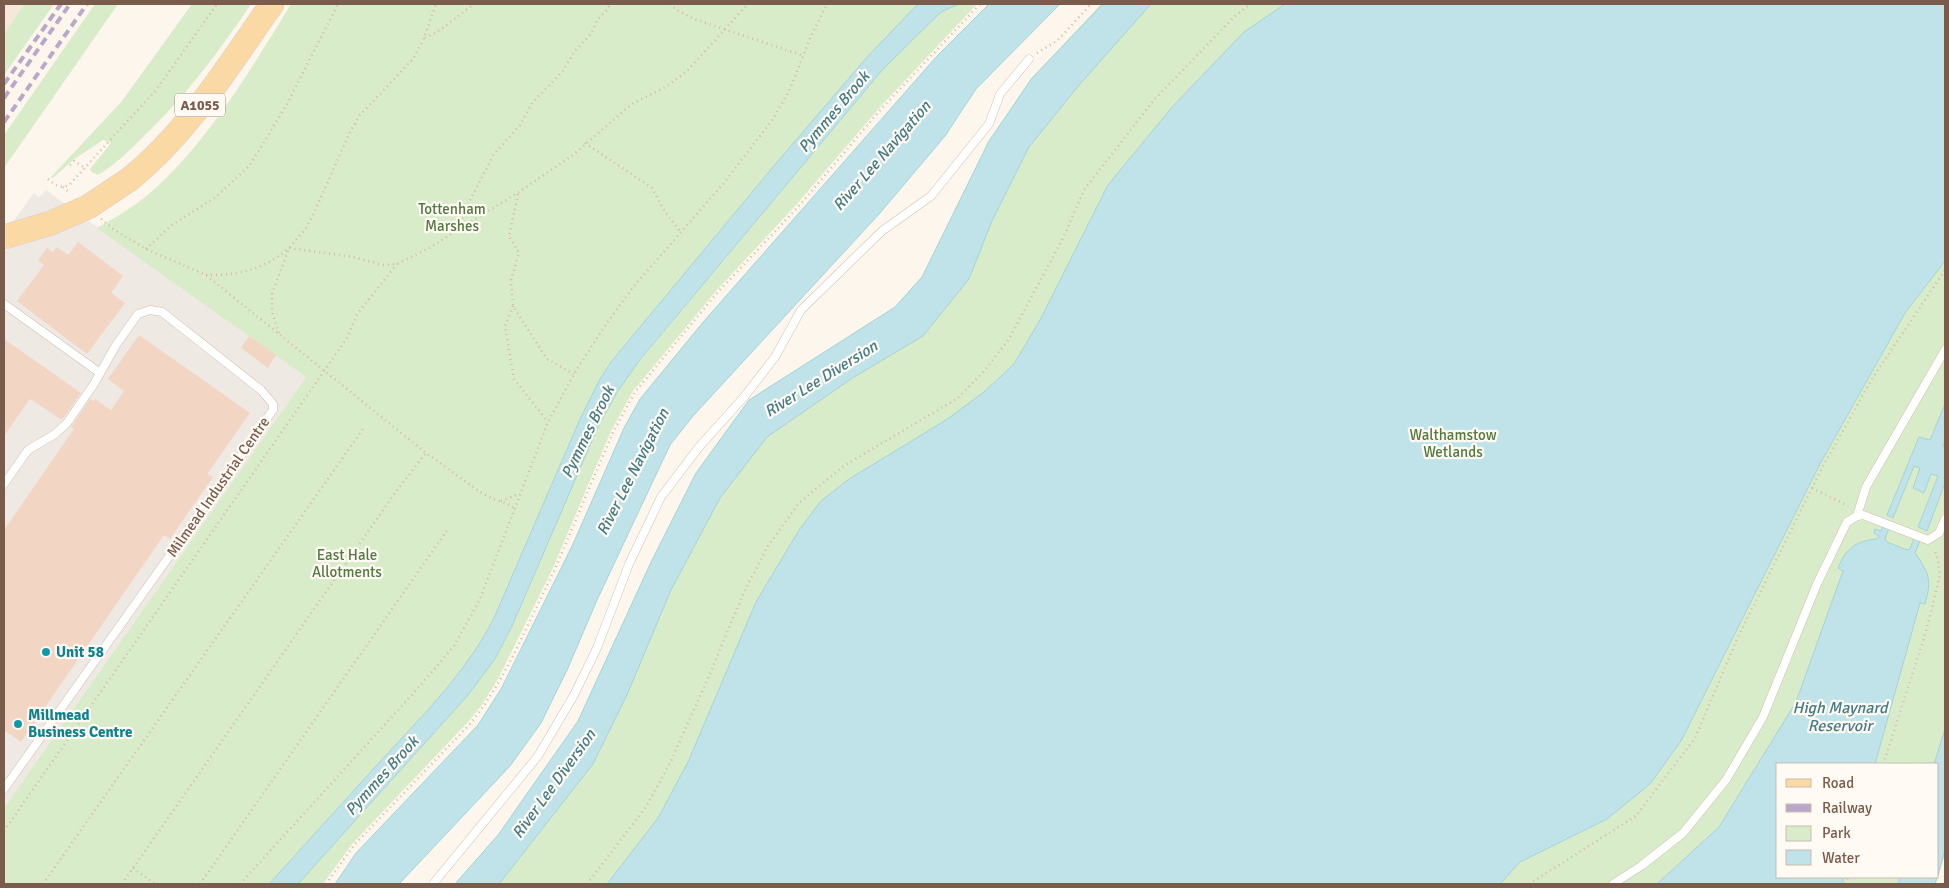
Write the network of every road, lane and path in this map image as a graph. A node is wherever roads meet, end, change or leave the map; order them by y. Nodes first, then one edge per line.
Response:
1 (217, 4) edge
2 (272, 4) edge
3 (338, 4) edge
4 (436, 4) edge
5 (474, 4) edge
6 (610, 4) edge
7 (670, 4) edge
8 (748, 4) edge
9 (827, 4) edge
10 (980, 4) edge
11 (1090, 4) edge
12 (1250, 4) edge
13 (725, 28) junction
14 (424, 38) junction
15 (804, 56) junction
16 (1029, 59) joint
17 (585, 143) junction
18 (70, 165) dead end
19 (85, 168) junction
20 (48, 180) dead end
21 (519, 192) junction
22 (109, 225) dead end
23 (459, 230) junction
24 (682, 232) junction
25 (4, 237) edge
26 (289, 248) junction
27 (146, 249) junction
28 (397, 264) junction
29 (1945, 270) edge
30 (206, 275) junction
31 (4, 304) edge
32 (513, 306) junction
33 (280, 334) junction
34 (1945, 350) edge
35 (324, 370) junction
36 (100, 373) junction
37 (574, 374) junction
38 (548, 422) junction
39 (363, 429) dead end
40 (426, 452) junction
41 (4, 484) edge
42 (1812, 488) junction
43 (520, 495) junction
44 (500, 502) junction
45 (1849, 506) dead end
46 (516, 509) junction
47 (1857, 516) junction
48 (1945, 519) edge
49 (448, 529) dead end
50 (1928, 540) junction
51 (1883, 763) edge
52 (4, 789) edge
53 (4, 831) edge
54 (133, 868) junction
55 (43, 884) edge
56 (122, 884) edge
57 (155, 884) edge
58 (200, 884) edge
59 (240, 884) edge
60 (326, 884) edge
61 (433, 884) edge
62 (587, 884) edge
63 (1529, 884) edge
64 (1613, 884) edge

1 - 19 path
2 - 25 main road, A1055, bridge
3 - 27 path
4 - 14 path
5 - 14 path
6 - 23 path
7 - 13 path
8 - 13 path
9 - 15 path
10 - 60 path
11 - 16 path
12 - 62 path
13 - 15 path
13 - 17 path
14 - 26 path
15 - 24 path
16 - 61 lane
17 - 21 path
17 - 24 path
18 - 19 path
19 - 20 path
21 - 23 path
21 - 32 path
22 - 27 path
23 - 28 path
24 - 37 path
26 - 28 path
26 - 30 path
26 - 33 path
27 - 30 path
28 - 35 path
29 - 42 path
30 - 33 path
31 - 36 lane
32 - 37 path
32 - 38 path
33 - 35 path
34 - 47 lane
35 - 40 path
35 - 53 path
36 - 41 lane, Milmead Industrial Centre
36 - 52 lane, Milmead Industrial Centre
37 - 38 path
38 - 43 path
39 - 55 path
40 - 44 path
40 - 54 path
42 - 45 path
42 - 63 path
43 - 44 path
43 - 46 path
44 - 46 path
46 - 59 path
47 - 50 lane
47 - 64 lane
48 - 50 lane
49 - 58 path
50 - 51 path
54 - 56 path
54 - 57 path

